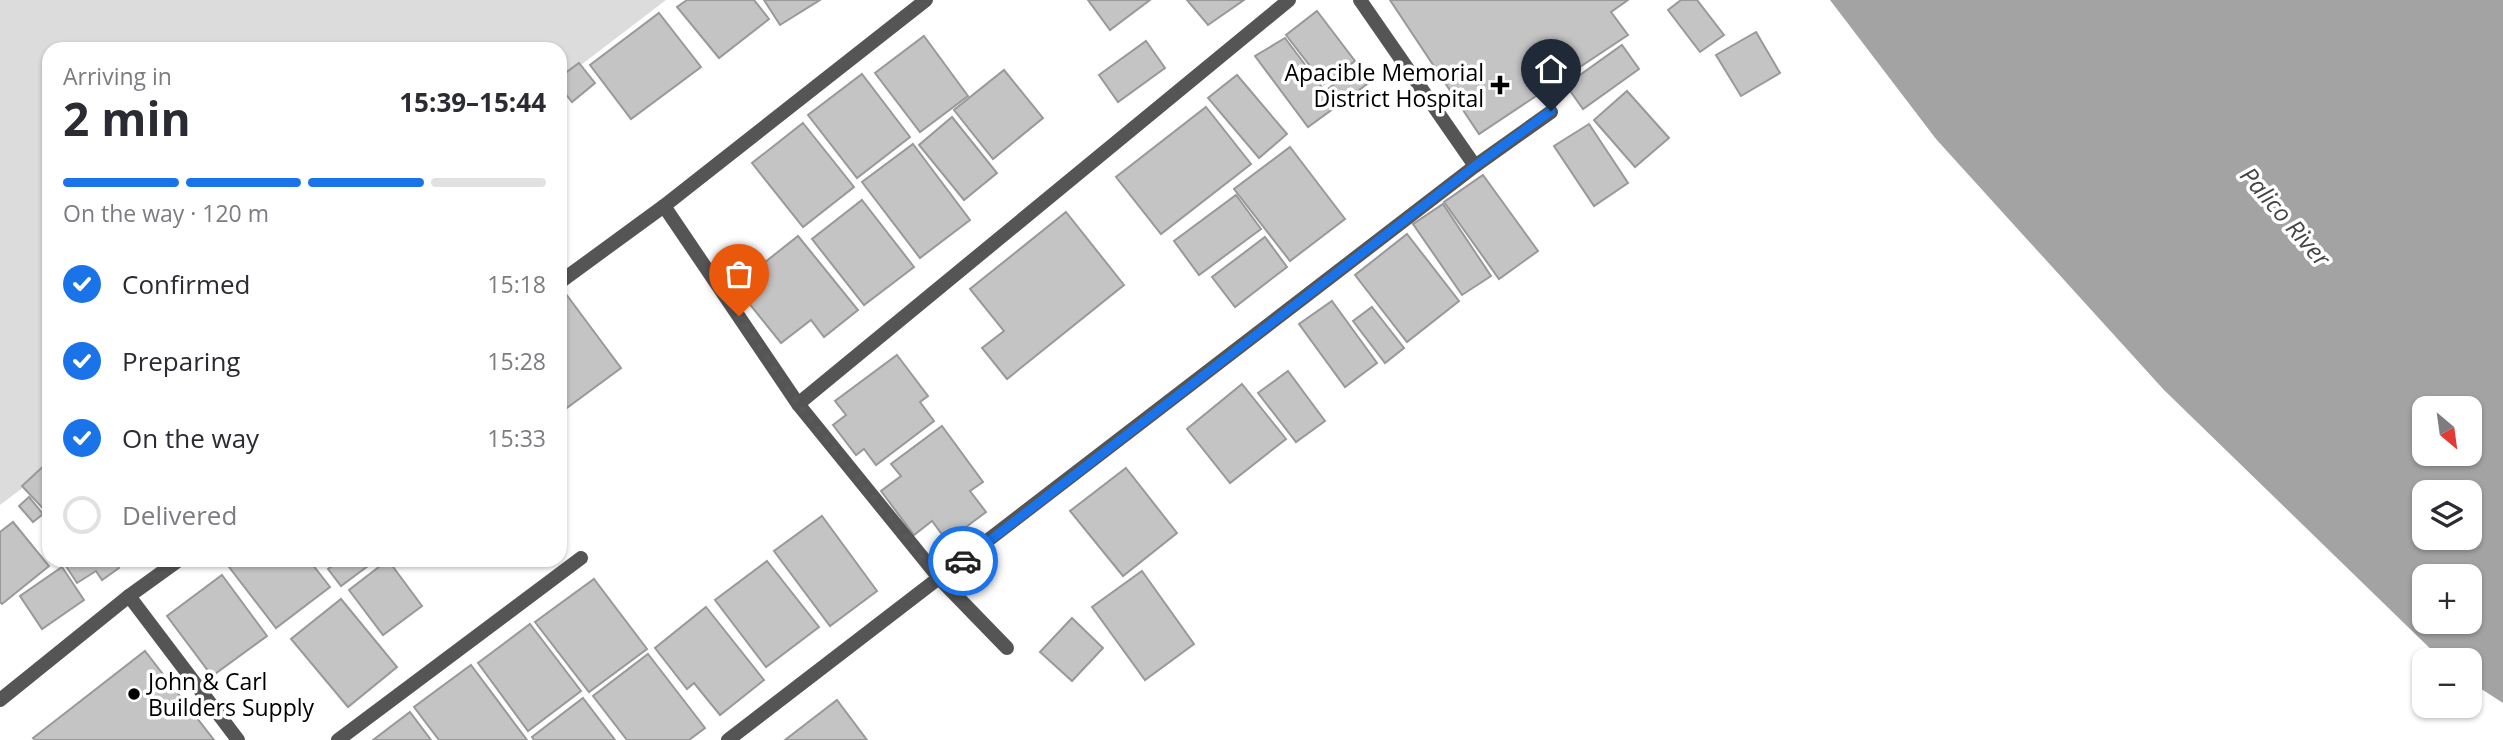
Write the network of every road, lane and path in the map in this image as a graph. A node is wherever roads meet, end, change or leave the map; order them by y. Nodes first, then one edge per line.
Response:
1 (926, 0) edge
2 (1289, 0) edge
3 (1360, 0) edge
4 (1551, 111) dead end
5 (1475, 166) junction
6 (664, 206) junction
7 (567, 277) edge
8 (798, 404) junction
9 (581, 558) dead end
10 (169, 567) edge
11 (940, 579) junction
12 (129, 596) junction
13 (1007, 648) dead end
14 (0, 700) edge
15 (238, 740) edge
16 (338, 740) edge
17 (728, 740) edge

1 - 6 street
2 - 8 street
3 - 5 street
4 - 5 street
5 - 11 street
6 - 7 street
6 - 8 street
8 - 11 street
9 - 16 street
10 - 12 street
11 - 13 street
11 - 17 street
12 - 14 street
12 - 15 street

